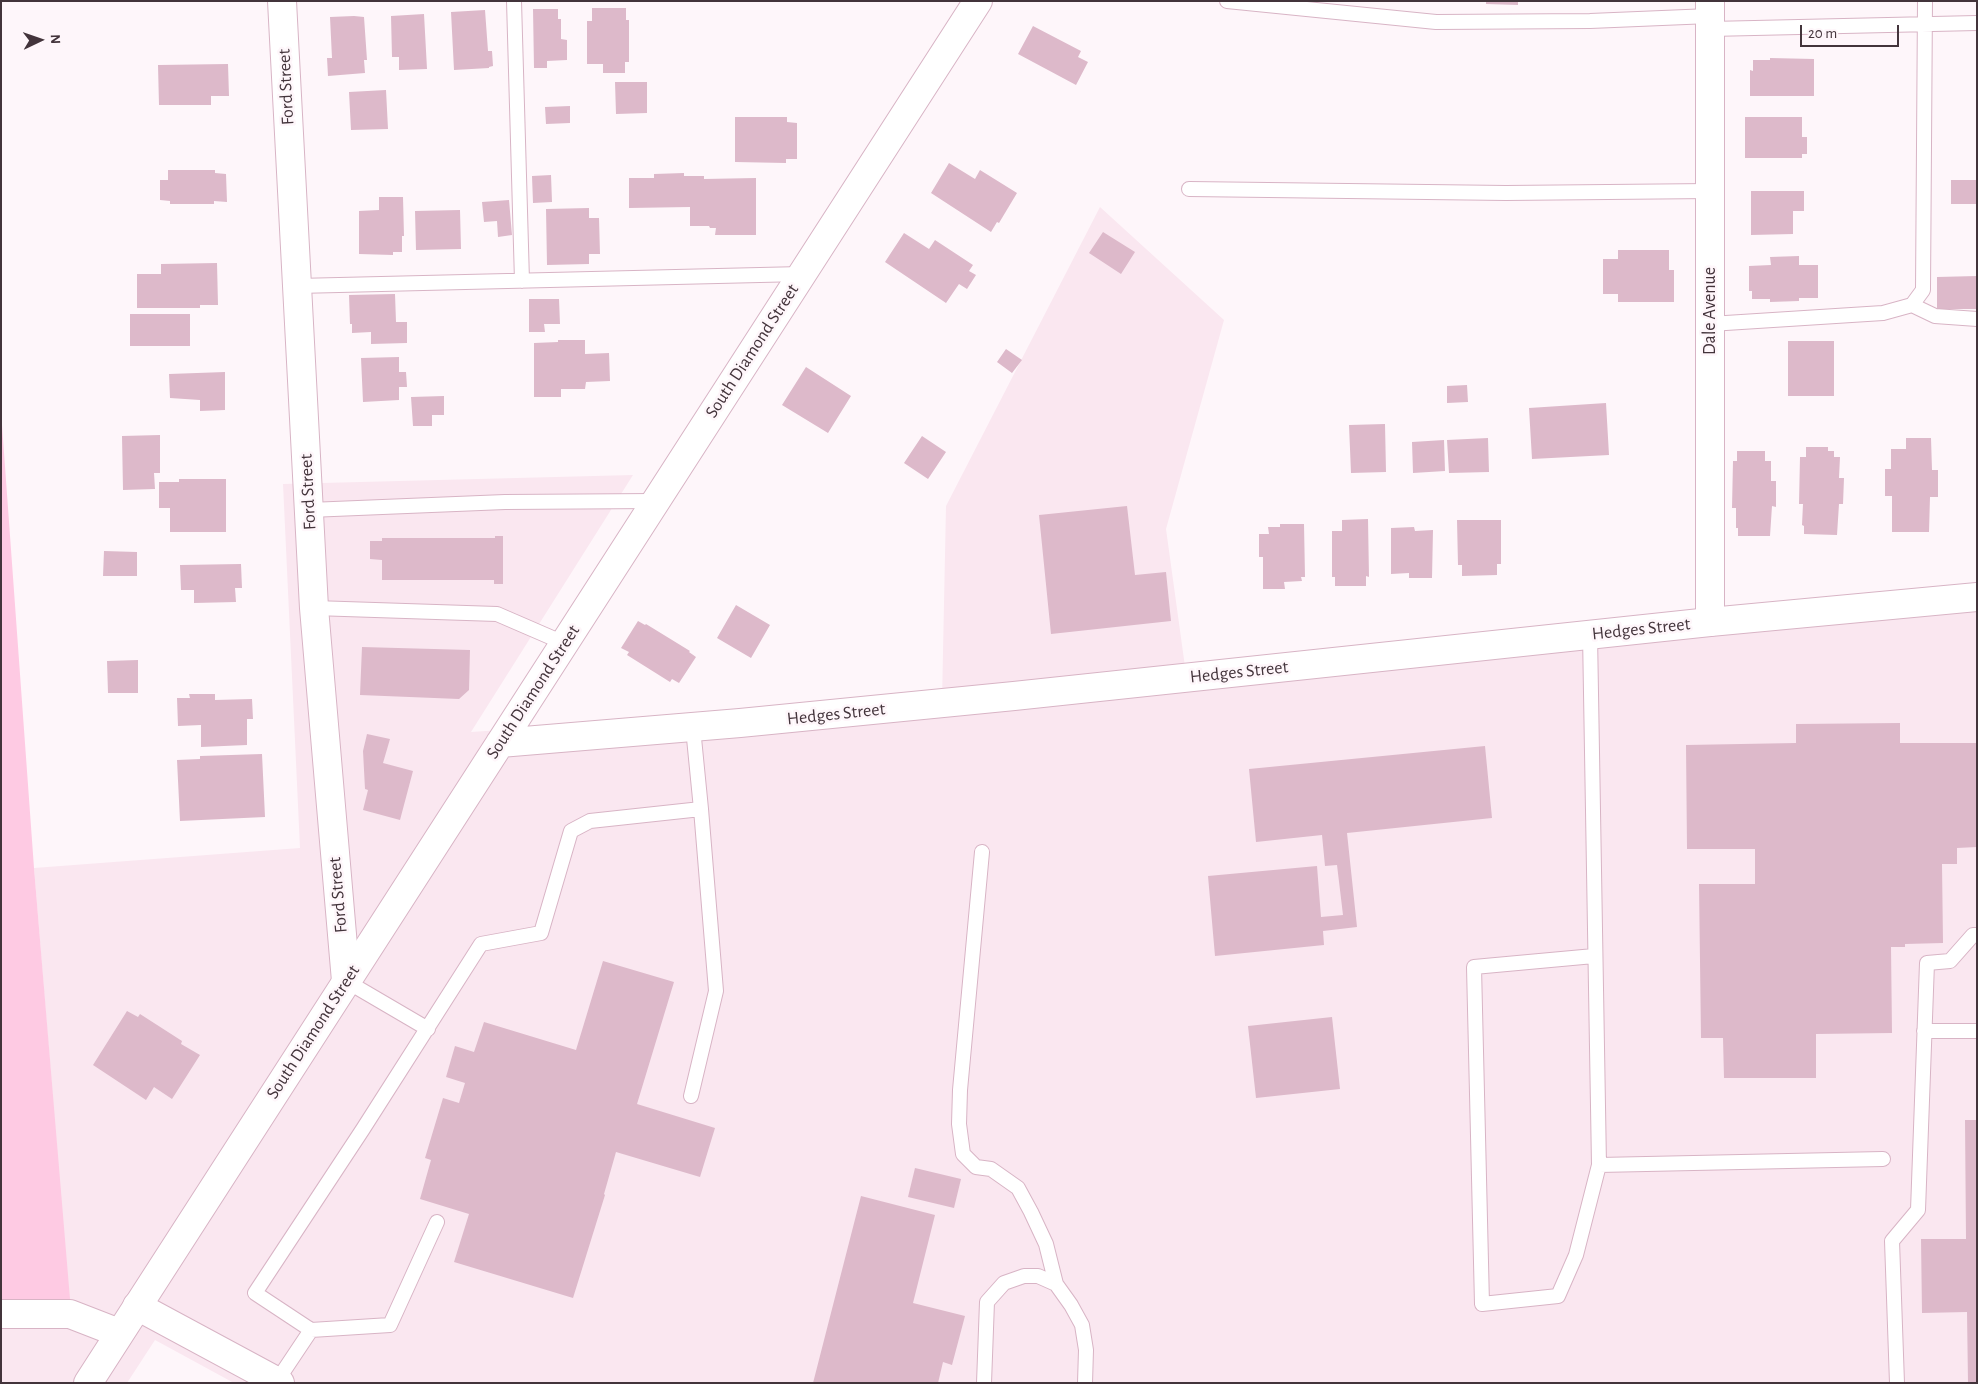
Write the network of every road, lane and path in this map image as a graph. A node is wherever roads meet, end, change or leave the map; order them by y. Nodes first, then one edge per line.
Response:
1 (282, 1) edge
2 (514, 1) edge
3 (978, 1) edge
4 (1227, 1) edge
5 (1925, 1) edge
6 (1710, 15) edge
7 (1977, 24) edge
8 (1926, 25) junction
9 (1189, 189) dead end
10 (1710, 191) junction
11 (802, 274) junction
12 (522, 281) junction
13 (297, 286) junction
14 (1912, 305) junction
15 (1977, 319) edge
16 (1710, 324) junction
17 (655, 501) junction
18 (308, 510) junction
19 (1977, 597) edge
20 (314, 608) junction
21 (1710, 622) junction
22 (1590, 634) junction
23 (564, 644) junction
24 (693, 728) junction
25 (500, 743) junction
26 (701, 809) junction
27 (982, 852) dead end
28 (1977, 935) edge
29 (1594, 956) junction
30 (346, 981) junction
31 (428, 1028) junction
32 (1924, 1031) junction
33 (1977, 1031) edge
34 (691, 1096) dead end
35 (1883, 1159) dead end
36 (1598, 1165) junction
37 (437, 1222) dead end
38 (1056, 1284) junction
39 (137, 1306) junction
40 (1, 1314) edge
41 (311, 1330) junction
42 (119, 1333) junction
43 (278, 1382) edge
44 (88, 1383) edge
45 (984, 1383) edge
46 (1085, 1383) edge
47 (1897, 1383) edge

1 - 13 street, Ford Street
2 - 12 lane
3 - 11 street, South Diamond Street
4 - 6 lane
5 - 8 lane
6 - 8 lane
6 - 10 street, Dale Avenue
7 - 8 lane
8 - 14 lane
9 - 10 lane
10 - 16 street, Dale Avenue
11 - 12 lane
11 - 17 street, South Diamond Street
12 - 13 lane
13 - 18 street, Ford Street
14 - 15 lane
14 - 16 lane
16 - 21 street, Dale Avenue
17 - 18 lane
17 - 23 street, South Diamond Street
18 - 20 street, Ford Street
19 - 21 street, Hedges Street
20 - 23 lane
20 - 30 street, Ford Street
21 - 22 street, Hedges Street
22 - 24 street, Hedges Street
22 - 29 lane
23 - 25 street, South Diamond Street
24 - 25 street, Hedges Street
24 - 26 lane
25 - 30 street, South Diamond Street
26 - 31 lane
26 - 34 lane
27 - 38 lane
28 - 32 lane
29 - 36 lane
29 - 36 lane
30 - 31 lane
30 - 39 street, South Diamond Street
31 - 41 lane
32 - 33 lane
32 - 47 lane
35 - 36 lane
37 - 41 lane
38 - 45 lane
38 - 46 lane
39 - 42 street, South Diamond Street
39 - 43 street
40 - 42 street
41 - 43 lane
42 - 44 street, South Diamond Street

